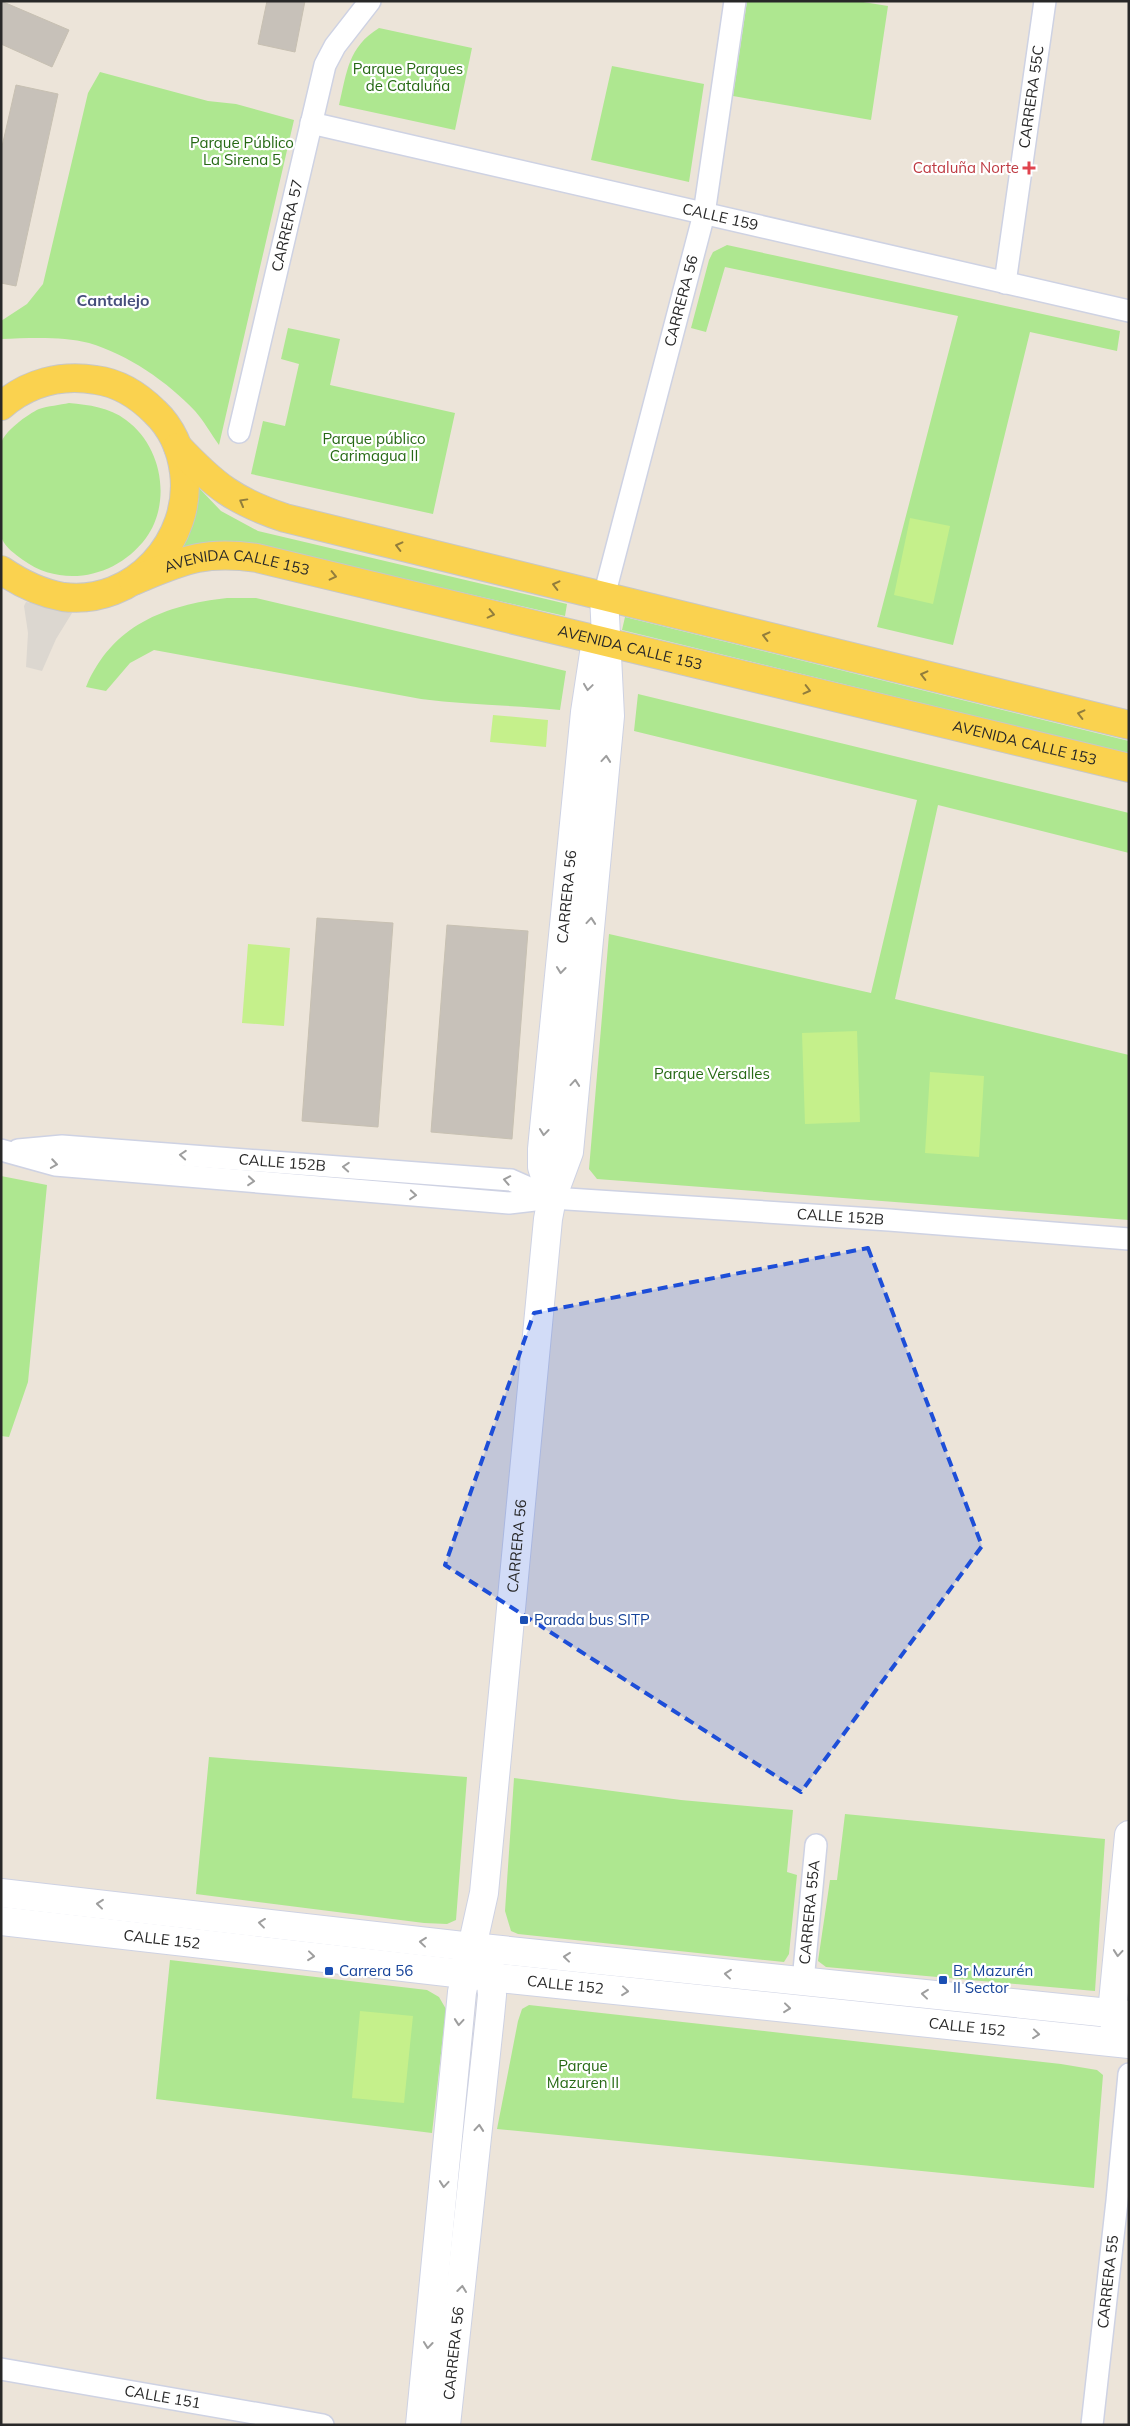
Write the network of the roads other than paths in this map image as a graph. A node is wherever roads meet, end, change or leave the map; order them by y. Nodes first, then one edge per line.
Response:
1 (370, 1) edge
2 (735, 1) edge
3 (1045, 1) edge
4 (311, 123) junction
5 (704, 214) junction
6 (1005, 283) junction
7 (1129, 311) edge
8 (31, 386) junction
9 (1, 390) edge
10 (1, 406) edge
11 (239, 432) dead end
12 (178, 447) junction
13 (1, 570) edge
14 (134, 581) junction
15 (604, 596) junction
16 (602, 640) junction
17 (1129, 725) edge
18 (1129, 768) edge
19 (4, 1151) edge
20 (552, 1198) junction
21 (1129, 1239) edge
22 (1129, 1835) edge
23 (816, 1845) dead end
24 (1, 1893) edge
25 (1, 1921) edge
26 (480, 1948) junction
27 (478, 1975) junction
28 (803, 1981) junction
29 (1121, 2014) edge
30 (1124, 2044) edge
31 (1128, 2076) edge
32 (1, 2369) edge
33 (292, 2422) edge
34 (323, 2425) edge
35 (420, 2425) edge
36 (446, 2425) edge
37 (1092, 2425) edge

1 - 4 street, CARRERA 57
2 - 5 street, CARRERA 56
3 - 6 street, CARRERA 55C
4 - 5 street, CALLE 159
4 - 11 street, CARRERA 57
5 - 6 street, CALLE 159
5 - 15 street, CARRERA 56
6 - 7 street, CALLE 159
8 - 9 main road
8 - 10 main road
8 - 12 main road
12 - 14 main road
15 -> 12 main road
13 - 14 main road
14 -> 16 main road, AVENIDA CALLE 153
15 - 16 street, CARRERA 56
17 -> 15 main road
16 -> 18 main road, AVENIDA CALLE 153
16 - 20 street, CARRERA 56
19 - 20 street, CALLE 152B
20 - 21 street, CALLE 152B
20 - 26 street, CARRERA 56
22 -> 29 street, CARRERA 55
23 - 28 street, CARRERA 55A
26 -> 24 street, CALLE 152
25 -> 27 street, CALLE 152
26 - 27 street, CARRERA 56
28 -> 26 street, CALLE 152
27 -> 30 street, CALLE 152
27 -> 35 street, CARRERA 56
36 -> 27 street, CARRERA 56
29 -> 28 street, CALLE 152
29 - 30 street, CARRERA 55
30 - 31 street, CARRERA 55
31 - 37 street, CARRERA 55
32 - 33 street, CALLE 151
33 - 34 street, CALLE 151

